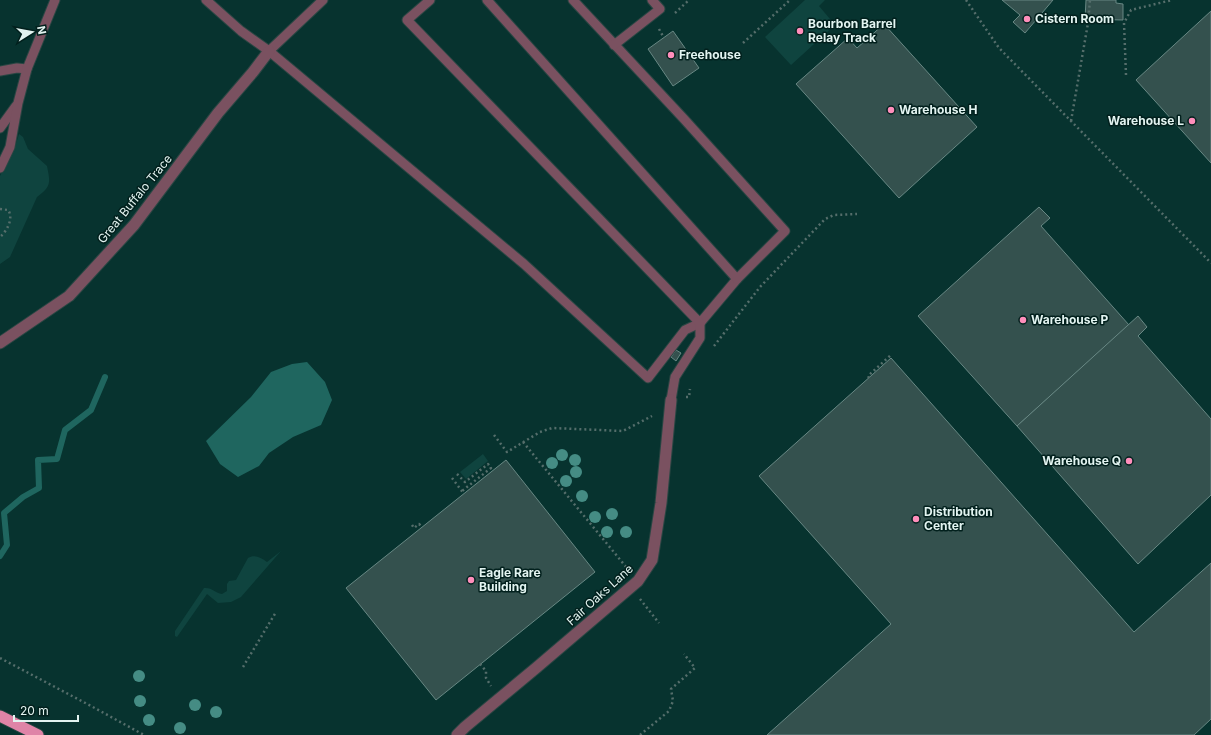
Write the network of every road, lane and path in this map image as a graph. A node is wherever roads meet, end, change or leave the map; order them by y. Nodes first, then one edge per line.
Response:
1 (56, 0) edge
2 (206, 0) edge
3 (323, 0) edge
4 (430, 0) edge
5 (487, 0) edge
6 (573, 0) edge
7 (652, 0) edge
8 (790, 0) edge
9 (966, 0) edge
10 (1090, 0) edge
11 (1172, 0) edge
12 (743, 43) dead end
13 (614, 45) junction
14 (269, 51) junction
15 (27, 69) junction
16 (0, 71) edge
17 (1126, 75) dead end
18 (18, 103) junction
19 (1071, 121) junction
20 (0, 128) edge
21 (0, 168) edge
22 (0, 209) edge
23 (0, 236) edge
24 (1211, 264) edge
25 (738, 279) junction
26 (700, 323) junction
27 (0, 343) edge
28 (892, 354) dead end
29 (869, 378) dead end
30 (671, 400) joint
31 (540, 432) dead end
32 (494, 436) dead end
33 (523, 442) junction
34 (458, 474) dead end
35 (452, 478) dead end
36 (412, 525) dead end
37 (422, 527) dead end
38 (638, 581) junction
39 (640, 600) dead end
40 (276, 612) dead end
41 (659, 623) dead end
42 (684, 654) dead end
43 (0, 658) edge
44 (480, 664) dead end
45 (243, 667) dead end
46 (501, 698) junction
47 (0, 716) edge
48 (38, 735) edge
49 (144, 735) edge
50 (458, 735) edge
51 (640, 735) edge

1 - 15 lane
2 - 14 lane
3 - 14 lane
4 - 26 lane
5 - 25 lane
6 - 13 lane
7 - 13 lane
8 - 12 path
9 - 19 path
10 - 19 path
11 - 17 path
13 - 25 lane
14 - 26 lane
14 - 27 street, Great Buffalo Trace
15 - 16 lane
15 - 18 lane
18 - 20 lane
18 - 21 lane
19 - 24 path
22 - 23 path
25 - 26 lane
26 - 30 lane
28 - 29 path
30 - 38 street, Fair Oaks Lane
31 - 33 path
32 - 33 path
33 - 38 path
34 - 35 path
36 - 37 path
38 - 46 street, Fair Oaks Lane
39 - 41 path
40 - 45 path
42 - 51 path
43 - 49 path
44 - 46 path
46 - 50 street, Fair Oaks Lane
47 - 48 highway

